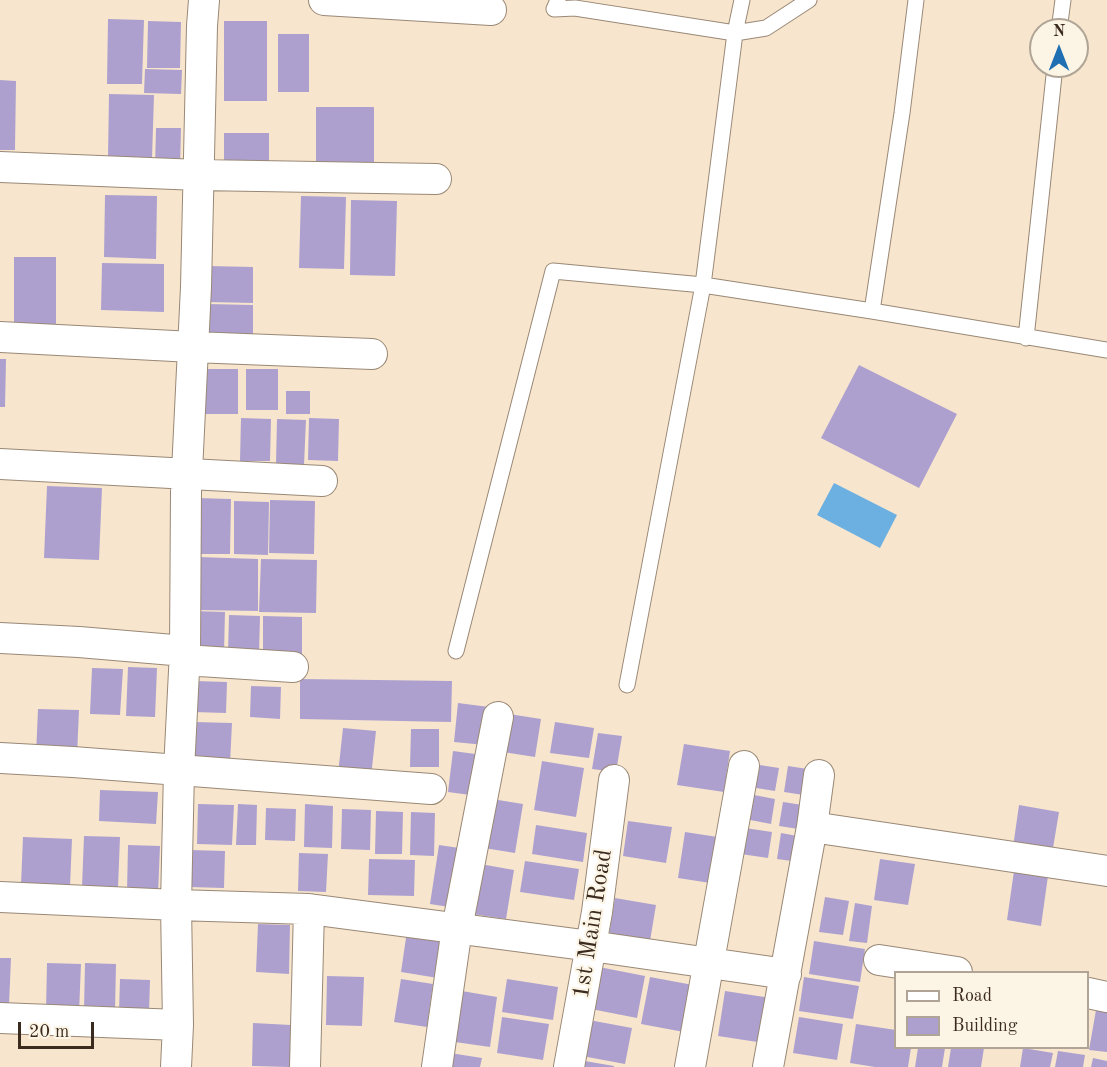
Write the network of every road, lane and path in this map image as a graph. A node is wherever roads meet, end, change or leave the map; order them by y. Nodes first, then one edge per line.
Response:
1 (204, 0) edge
2 (324, 0) edge
3 (558, 0) edge
4 (742, 0) edge
5 (809, 0) edge
6 (916, 0) edge
7 (1063, 0) edge
8 (491, 10) dead end
9 (1061, 18) edge
10 (735, 33) junction
11 (1054, 78) edge
12 (0, 167) edge
13 (199, 175) junction
14 (436, 179) dead end
15 (703, 285) junction
16 (872, 311) junction
17 (0, 337) edge
18 (1026, 338) junction
19 (193, 347) junction
20 (1107, 350) edge
21 (372, 354) dead end
22 (0, 464) edge
23 (187, 475) junction
24 (322, 481) dead end
25 (0, 638) edge
26 (456, 651) dead end
27 (184, 655) junction
28 (293, 667) dead end
29 (627, 685) dead end
30 (498, 717) dead end
31 (0, 758) edge
32 (744, 766) dead end
33 (179, 770) junction
34 (819, 775) dead end
35 (614, 780) dead end
36 (431, 789) dead end
37 (812, 827) junction
38 (1107, 871) edge
39 (0, 897) edge
40 (176, 906) junction
41 (309, 909) junction
42 (457, 928) junction
43 (591, 946) junction
44 (879, 960) dead end
45 (710, 963) junction
46 (950, 971) edge
47 (786, 974) junction
48 (1089, 993) edge
49 (1107, 997) edge
50 (0, 1018) edge
51 (178, 1025) junction
52 (176, 1067) edge
53 (305, 1067) edge
54 (437, 1067) edge
55 (569, 1067) edge
56 (690, 1067) edge
57 (768, 1067) edge

1 - 13 street
2 - 8 street
3 - 10 lane
4 - 10 lane
5 - 10 lane
6 - 16 lane
7 - 9 lane
10 - 15 lane
11 - 18 lane
12 - 13 street
13 - 14 street
13 - 19 street
15 - 16 lane
15 - 26 lane
15 - 29 lane
16 - 18 lane
17 - 19 street
18 - 20 lane
19 - 21 street
19 - 23 street
22 - 23 street
23 - 24 street
23 - 27 street
25 - 27 street
27 - 28 street
27 - 33 street
30 - 42 street
31 - 33 street
32 - 45 street
33 - 36 street
33 - 40 street
34 - 37 street
35 - 43 street, 1st Main Road
37 - 38 street
37 - 47 street
39 - 40 street
40 - 41 street
40 - 51 street
41 - 42 street
41 - 53 street
42 - 43 street
42 - 54 street
43 - 45 street
43 - 55 street, 1st Main Road
44 - 46 street
45 - 47 street
45 - 56 street
47 - 57 street
48 - 49 street
50 - 51 street
51 - 52 street

